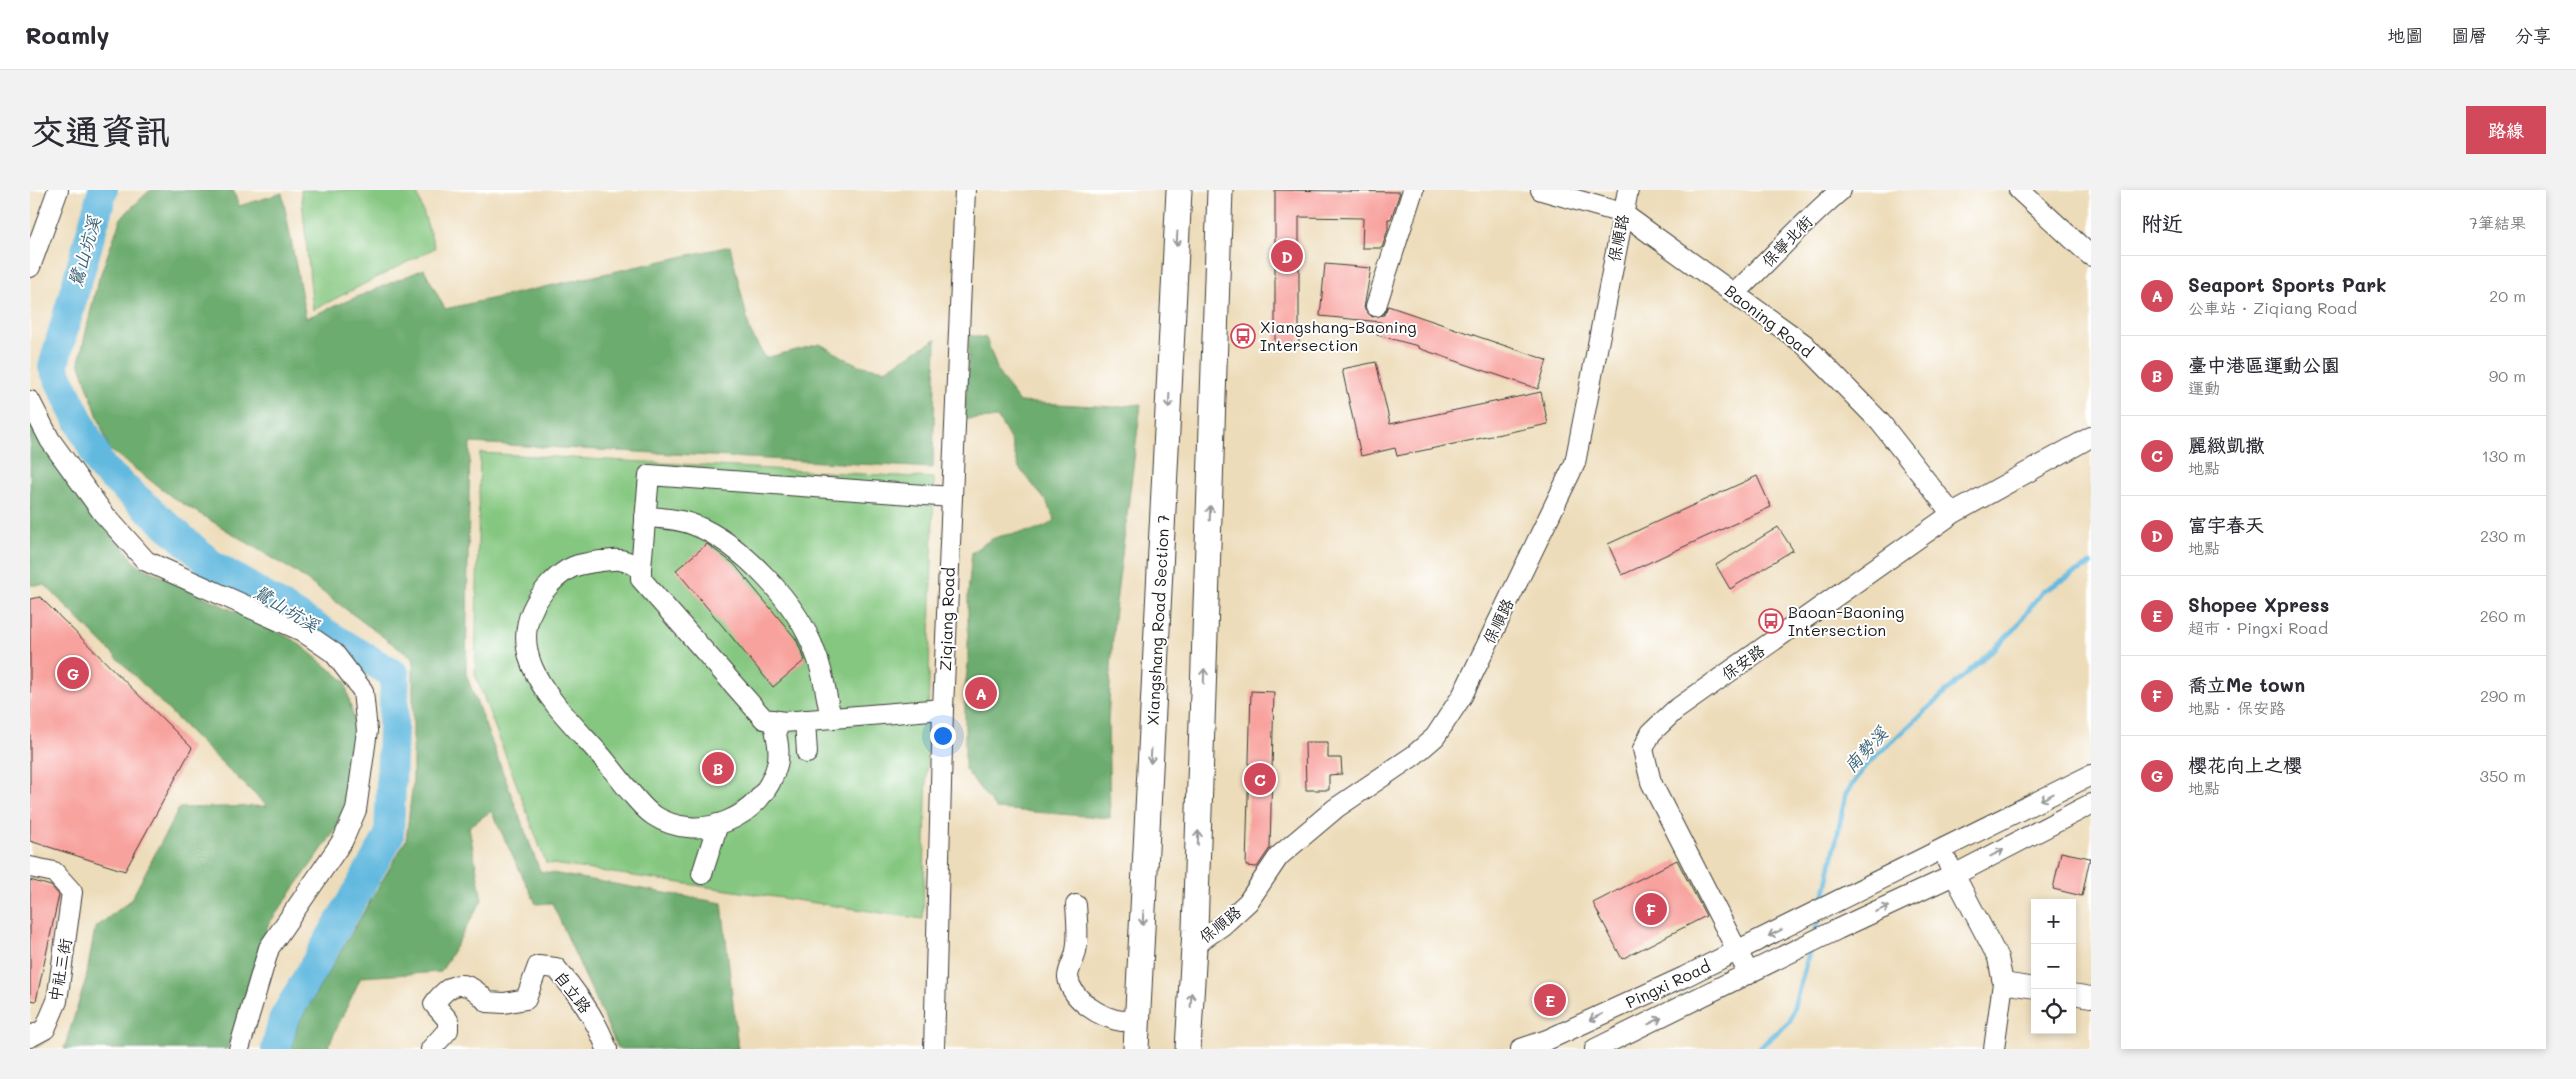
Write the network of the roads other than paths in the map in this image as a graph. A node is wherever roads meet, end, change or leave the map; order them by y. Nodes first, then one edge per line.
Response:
1 (58, 190) edge
2 (965, 190) edge
3 (1179, 190) edge
4 (1220, 190) edge
5 (1413, 190) edge
6 (1541, 190) edge
7 (1628, 190) edge
8 (1841, 190) edge
9 (2020, 190) edge
10 (1622, 213) junction
11 (2091, 256) edge
12 (30, 267) edge
13 (1735, 292) junction
14 (1376, 306) dead end
15 (30, 401) edge
16 (2091, 437) edge
17 (952, 497) junction
18 (1952, 514) junction
19 (645, 516) junction
20 (641, 568) junction
21 (943, 709) junction
22 (831, 718) junction
23 (773, 720) junction
24 (804, 720) junction
25 (807, 753) dead end
26 (2091, 775) edge
27 (2091, 804) edge
28 (718, 824) junction
29 (1942, 850) junction
30 (30, 867) edge
31 (702, 874) dead end
32 (1954, 875) junction
33 (1076, 905) dead end
34 (1194, 945) junction
35 (1736, 952) junction
36 (1749, 974) junction
37 (2004, 983) junction
38 (2031, 987) edge
39 (2076, 995) edge
40 (2091, 997) edge
41 (1137, 1018) junction
42 (30, 1037) edge
43 (239, 1049) edge
44 (430, 1049) edge
45 (607, 1049) edge
46 (934, 1049) edge
47 (1136, 1049) edge
48 (1188, 1049) edge
49 (1521, 1049) edge
50 (1595, 1049) edge
51 (1994, 1049) edge

1 - 12 street
2 - 17 street, Ziqiang Road
3 -> 41 main road, Xiangshang Road Section 7
34 -> 4 main road
5 - 14 street
6 - 10 street, Baoning Road
7 - 10 street, 保順路
8 - 13 street, 保寧北街
9 - 11 street
10 - 13 street, Baoning Road
10 - 34 street, 保順路
13 - 18 street, Baoning Road
15 - 43 street
16 - 18 street, 保安路
17 - 19 street
17 - 21 street, Ziqiang Road
18 - 35 street, 保安路
19 - 20 street
19 - 22 street
20 - 23 street
20 - 28 street
21 - 22 street
21 - 46 street, Ziqiang Road
22 - 24 street
23 - 24 street
23 - 28 street
24 - 25 street
26 -> 29 street
32 -> 27 street
28 - 31 street
29 - 32 street
29 -> 35 street, Pingxi Road
30 - 42 street, 中社三街
36 -> 32 street, Pingxi Road
32 - 37 street
33 - 41 street
48 -> 34 main road
35 - 36 street, 保安路
35 -> 49 street, Pingxi Road
50 -> 36 street, Pingxi Road
37 - 38 street
37 - 51 street
39 - 40 street
41 - 47 main road, Xiangshang Road Section 7
44 - 45 street, 自立路

